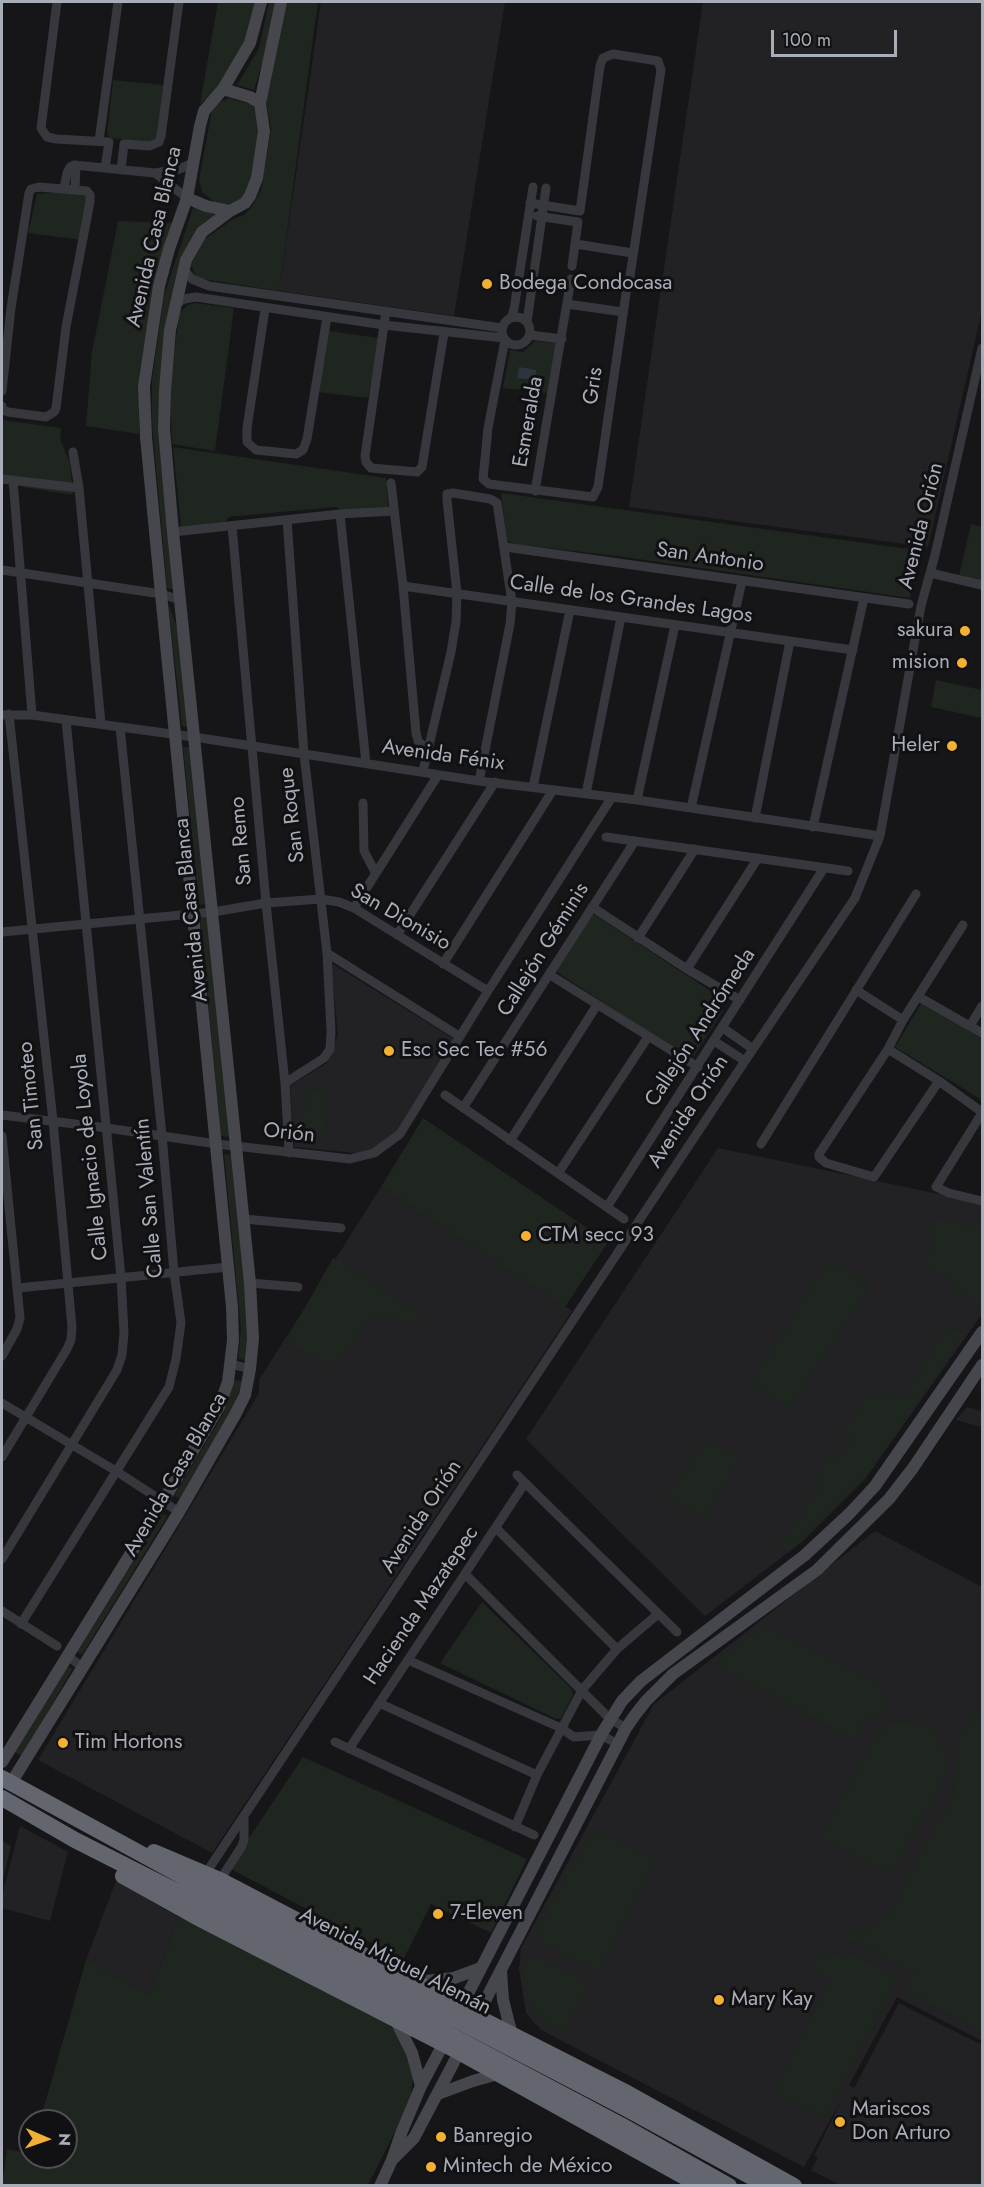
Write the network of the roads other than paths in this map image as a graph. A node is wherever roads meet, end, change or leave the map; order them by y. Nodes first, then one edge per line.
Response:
1 (57, 2) edge
2 (118, 2) edge
3 (179, 2) edge
4 (261, 2) edge
5 (281, 2) edge
6 (223, 89) junction
7 (260, 103) junction
8 (104, 142) junction
9 (193, 163) junction
10 (76, 165) junction
11 (105, 168) junction
12 (121, 170) junction
13 (155, 173) junction
14 (533, 187) dead end
15 (64, 188) junction
16 (546, 188) dead end
17 (75, 189) junction
18 (187, 198) junction
19 (530, 203) junction
20 (544, 205) junction
21 (230, 211) junction
22 (528, 214) junction
23 (542, 217) junction
24 (576, 244) junction
25 (632, 253) junction
26 (572, 266) dead end
27 (184, 270) junction
28 (630, 276) dead end
29 (571, 279) dead end
30 (209, 286) junction
31 (627, 287) dead end
32 (240, 290) junction
33 (207, 300) junction
34 (238, 304) junction
35 (567, 304) junction
36 (175, 305) junction
37 (354, 306) junction
38 (6, 307) edge
39 (386, 311) junction
40 (623, 312) junction
41 (265, 314) junction
42 (511, 318) junction
43 (352, 320) junction
44 (326, 322) junction
45 (527, 322) junction
46 (476, 325) junction
47 (502, 328) junction
48 (383, 329) junction
49 (444, 333) junction
50 (530, 335) junction
51 (475, 337) junction
52 (504, 339) junction
53 (562, 339) junction
54 (982, 348) edge
55 (2, 391) edge
56 (2, 406) edge
57 (73, 452) dead end
58 (2, 479) edge
59 (13, 480) junction
60 (391, 483) dead end
61 (79, 488) junction
62 (535, 491) junction
63 (394, 511) junction
64 (340, 514) junction
65 (287, 520) junction
66 (232, 526) junction
67 (174, 532) junction
68 (505, 547) junction
69 (2, 570) edge
70 (20, 573) junction
71 (930, 573) junction
72 (742, 581) junction
73 (87, 582) junction
74 (982, 585) edge
75 (403, 586) junction
76 (457, 593) junction
77 (161, 594) junction
78 (864, 598) junction
79 (181, 600) junction
80 (512, 602) junction
81 (909, 604) dead end
82 (570, 610) junction
83 (621, 617) junction
84 (675, 625) junction
85 (730, 633) junction
86 (790, 641) junction
87 (854, 650) junction
88 (5, 714) edge
89 (32, 715) junction
90 (66, 720) junction
91 (101, 724) junction
92 (120, 727) junction
93 (176, 735) junction
94 (194, 737) junction
95 (252, 745) junction
96 (427, 749) junction
97 (304, 754) junction
98 (366, 763) junction
99 (423, 771) junction
100 (438, 775) junction
101 (479, 781) junction
102 (495, 783) junction
103 (533, 787) junction
104 (553, 790) junction
105 (586, 794) junction
106 (612, 797) junction
107 (637, 800) junction
108 (363, 803) dead end
109 (691, 808) junction
110 (755, 818) junction
111 (813, 827) junction
112 (880, 836) junction
113 (606, 837) dead end
114 (634, 841) junction
115 (695, 849) junction
116 (758, 858) junction
117 (824, 868) junction
118 (848, 871) dead end
119 (375, 872) junction
120 (916, 894) dead end
121 (321, 899) junction
122 (266, 903) junction
123 (592, 907) junction
124 (354, 908) junction
125 (213, 912) junction
126 (193, 914) junction
127 (140, 918) junction
128 (86, 923) junction
129 (963, 925) dead end
130 (33, 929) junction
131 (2, 932) edge
132 (398, 936) junction
133 (638, 938) junction
134 (327, 953) junction
135 (443, 964) junction
136 (687, 969) junction
137 (550, 975) junction
138 (856, 990) junction
139 (488, 991) junction
140 (920, 996) junction
141 (740, 1000) junction
142 (597, 1005) junction
143 (982, 1006) edge
144 (903, 1020) junction
145 (970, 1026) junction
146 (723, 1028) junction
147 (982, 1033) edge
148 (459, 1036) junction
149 (648, 1037) junction
150 (714, 1041) junction
151 (753, 1049) junction
152 (888, 1049) junction
153 (745, 1061) junction
154 (698, 1067) junction
155 (939, 1081) junction
156 (285, 1083) junction
157 (445, 1095) dead end
158 (464, 1108) junction
159 (982, 1113) edge
160 (2, 1115) edge
161 (53, 1121) junction
162 (107, 1128) junction
163 (2, 1136) edge
164 (162, 1136) junction
165 (510, 1141) junction
166 (217, 1144) junction
167 (761, 1144) dead end
168 (236, 1146) junction
169 (289, 1152) junction
170 (558, 1172) junction
171 (982, 1201) edge
172 (607, 1207) junction
173 (244, 1219) junction
174 (624, 1219) dead end
175 (341, 1228) dead end
176 (228, 1267) junction
177 (174, 1272) junction
178 (121, 1277) junction
179 (69, 1282) junction
180 (250, 1283) junction
181 (298, 1287) dead end
182 (18, 1288) junction
183 (982, 1332) edge
184 (982, 1339) edge
185 (2, 1356) edge
186 (231, 1364) junction
187 (982, 1365) edge
188 (250, 1369) junction
189 (2, 1403) edge
190 (26, 1418) junction
191 (72, 1445) junction
192 (2, 1457) edge
193 (116, 1471) junction
194 (517, 1475) dead end
195 (525, 1484) junction
196 (162, 1503) junction
197 (179, 1512) junction
198 (496, 1528) junction
199 (2, 1559) edge
200 (465, 1574) junction
201 (2, 1611) edge
202 (658, 1614) junction
203 (21, 1624) junction
204 (676, 1632) dead end
205 (57, 1646) dead end
206 (617, 1650) junction
207 (68, 1656) junction
208 (408, 1660) junction
209 (82, 1666) junction
210 (582, 1690) junction
211 (380, 1703) junction
212 (610, 1719) junction
213 (561, 1728) junction
214 (626, 1728) junction
215 (601, 1735) junction
216 (335, 1742) dead end
217 (618, 1744) junction
218 (349, 1749) junction
219 (2, 1762) edge
220 (537, 1775) junction
221 (6, 1780) edge
222 (2, 1798) edge
223 (244, 1819) junction
224 (515, 1827) junction
225 (534, 1835) dead end
226 (75, 1840) junction
227 (125, 1846) junction
228 (213, 1877) junction
229 (221, 1906) junction
230 (481, 1968) junction
231 (501, 1972) junction
232 (421, 1986) junction
233 (460, 2008) junction
234 (477, 2017) junction
235 (401, 2022) junction
236 (512, 2035) junction
237 (444, 2044) junction
238 (534, 2047) junction
239 (459, 2052) junction
240 (498, 2074) junction
241 (513, 2083) junction
242 (421, 2086) junction
243 (438, 2094) junction
244 (392, 2160) junction
245 (715, 2183) edge
246 (380, 2186) edge
247 (768, 2186) edge
248 (794, 2186) edge

1 - 8 street
2 - 8 street
3 - 12 street
4 - 6 street, Avenida Casa Blanca
5 - 7 street, Avenida Casa Blanca
6 - 7 street
6 - 9 street, Avenida Casa Blanca
7 - 21 street, Avenida Casa Blanca
8 - 11 street
9 - 13 street
9 - 18 street, Avenida Casa Blanca
10 - 11 street
10 - 15 street
10 - 17 street
11 - 12 street
12 - 13 street
13 - 18 street
14 - 19 street
15 - 17 street
15 - 38 street
16 - 20 street
17 - 56 street
18 - 21 street
18 - 77 street, Avenida Casa Blanca
19 - 20 street
19 - 22 street
20 - 23 street
20 - 25 street
21 - 27 street, Avenida Casa Blanca
22 - 23 street
22 - 42 street
23 - 24 street
23 - 45 street
24 - 25 street
24 - 26 street
25 - 28 street
27 - 30 street
27 - 36 street, Avenida Casa Blanca
29 - 35 street
30 - 32 street
30 - 33 street
31 - 40 street
32 - 34 street
32 - 37 street
33 - 34 street
33 - 36 street
34 - 41 street
35 - 40 street
35 - 53 street
36 - 67 street, Avenida Casa Blanca
37 - 39 street
37 - 43 street
38 - 55 street
39 - 46 street
39 - 48 street
40 - 62 street, Gris
41 - 44 street
41 - 44 street
42 - 45 street
42 - 47 street
43 - 44 street
43 - 48 street
45 - 50 street
46 - 47 street
46 - 51 street
47 - 52 street
48 - 49 street
48 - 49 street
49 - 51 street
50 - 52 street
50 - 53 street
51 - 52 street
52 - 62 street, Esmeralda
53 - 62 street, Esmeralda
54 - 71 street, Avenida Orión
57 - 61 street
58 - 59 street
59 - 61 street
59 - 70 street
60 - 63 street
61 - 73 street
63 - 64 street
63 - 75 street
64 - 65 street
64 - 98 street
65 - 66 street
65 - 97 street, San Roque
66 - 67 street
66 - 95 street, San Remo
67 - 79 street, Avenida Casa Blanca
68 - 72 street, San Antonio
68 - 76 street
68 - 80 street
69 - 70 street
70 - 73 street
70 - 89 street
71 - 74 street
71 - 112 street, Avenida Orión
72 - 78 street, San Antonio
72 - 85 street
73 - 77 street
73 - 91 street
75 - 76 street, Calle de los Grandes Lagos
75 - 96 street
76 - 80 street, Calle de los Grandes Lagos
76 - 96 street
77 - 79 street
77 - 93 street, Avenida Casa Blanca
78 - 81 street, San Antonio
78 - 87 street
79 - 94 street, Avenida Casa Blanca
80 - 82 street, Calle de los Grandes Lagos
80 - 101 street
82 - 83 street, Calle de los Grandes Lagos
82 - 103 street
83 - 84 street, Calle de los Grandes Lagos
83 - 105 street
84 - 85 street, Calle de los Grandes Lagos
84 - 107 street
85 - 86 street, Calle de los Grandes Lagos
85 - 109 street
86 - 87 street, Calle de los Grandes Lagos
86 - 110 street
87 - 111 street
88 - 89 street, Avenida Fénix
88 - 130 street, San Timoteo
89 - 90 street, Avenida Fénix
90 - 91 street, Avenida Fénix
90 - 128 street, Calle Ignacio de Loyola
91 - 92 street, Avenida Fénix
92 - 93 street, Avenida Fénix
92 - 127 street, Calle San Valentín
93 - 94 street, Avenida Fénix
93 - 126 street, Avenida Casa Blanca
94 - 95 street, Avenida Fénix
94 - 125 street, Avenida Casa Blanca
95 - 97 street, Avenida Fénix
95 - 122 street, San Remo
96 - 99 street
97 - 98 street, Avenida Fénix
97 - 121 street, San Roque
98 - 99 street, Avenida Fénix
99 - 100 street, Avenida Fénix
100 - 101 street, Avenida Fénix
100 - 119 street
101 - 102 street, Avenida Fénix
102 - 103 street, Avenida Fénix
102 - 132 street
103 - 104 street, Avenida Fénix
104 - 105 street, Avenida Fénix
104 - 135 street
105 - 106 street, Avenida Fénix
106 - 107 street, Avenida Fénix
106 - 139 street, Orión
107 - 109 street, Avenida Fénix
108 - 119 street
109 - 110 street, Avenida Fénix
110 - 111 street, Avenida Fénix
111 - 112 street, Avenida Fénix
112 - 151 street, Avenida Orión
113 - 114 street
114 - 115 street
114 - 123 street, Callejón Géminis
115 - 116 street
115 - 133 street
116 - 117 street
116 - 136 street
117 - 118 street
117 - 141 street, Callejón Andrómeda
119 - 124 street
120 - 138 street
121 - 122 street, San Dionisio
121 - 124 street, San Dionisio
121 - 134 street, San Roque
122 - 125 street, San Dionisio
122 - 156 street, San Remo
123 - 133 street
123 - 137 street, Callejón Géminis
124 - 132 street, San Dionisio
125 - 126 street, San Dionisio
125 - 168 street, Avenida Casa Blanca
126 - 127 street, San Dionisio
126 - 166 street, Avenida Casa Blanca
127 - 128 street, San Dionisio
127 - 164 street, Calle San Valentín
128 - 130 street, San Dionisio
128 - 162 street, Calle Ignacio de Loyola
129 - 140 street
130 - 131 street, San Dionisio
130 - 161 street, San Timoteo
132 - 135 street, San Dionisio
133 - 136 street
134 - 148 street
134 - 156 street, San Roque
135 - 139 street, San Dionisio
136 - 141 street
137 - 142 street
137 - 158 street, Callejón Géminis
138 - 144 street
138 - 167 street
139 - 148 street, Orión
140 - 144 street
140 - 145 street
141 - 146 street, Callejón Andrómeda
142 - 149 street
142 - 165 street
143 - 145 street
144 - 152 street
145 - 147 street
146 - 150 street, Callejón Andrómeda
146 - 151 street
148 - 169 street, Orión
149 - 154 street
149 - 170 street
150 - 153 street
150 - 154 street, Callejón Andrómeda
151 - 153 street, Avenida Orión
152 - 155 street
152 - 155 street
153 - 223 street, Avenida Orión
154 - 172 street, Callejón Andrómeda
155 - 159 street
156 - 169 street, San Remo
157 - 158 street
158 - 165 street
159 - 171 street
160 - 161 street, Orión
161 - 162 street, Orión
161 - 179 street, San Timoteo
162 - 164 street, Orión
162 - 178 street, Calle Ignacio de Loyola
163 - 182 street
164 - 166 street, Orión
164 - 177 street, Calle San Valentín
165 - 170 street
166 - 168 street, Orión
166 - 176 street, Avenida Casa Blanca
168 - 169 street, Orión
168 - 173 street, Avenida Casa Blanca
170 - 172 street
172 - 174 street
173 - 175 street
173 - 180 street, Avenida Casa Blanca
176 - 177 street
176 - 186 street, Avenida Casa Blanca
177 - 178 street
177 - 193 street, Calle San Valentín
178 - 179 street
178 - 191 street, Calle Ignacio de Loyola
179 - 182 street
179 - 190 street, San Timoteo
180 - 181 street
180 - 188 street, Avenida Casa Blanca
182 - 185 street
183 - 212 street
184 - 187 street
186 - 188 street
186 - 196 street, Avenida Casa Blanca
187 - 214 street
188 - 197 street, Avenida Casa Blanca
189 - 190 street
190 - 191 street
190 - 192 street, San Timoteo
191 - 193 street
191 - 199 street, Calle Ignacio de Loyola
193 - 196 street
193 - 203 street, Calle San Valentín
194 - 195 street
195 - 198 street, Hacienda Mazatepec
195 - 202 street
196 - 197 street
196 - 207 street, Avenida Casa Blanca
197 - 209 street, Avenida Casa Blanca
198 - 200 street, Hacienda Mazatepec
198 - 206 street
200 - 208 street, Hacienda Mazatepec
200 - 210 street
201 - 203 street
202 - 204 street
202 - 206 street
203 - 205 street
206 - 210 street
207 - 209 street
207 - 219 street, Avenida Casa Blanca
208 - 211 street, Hacienda Mazatepec
208 - 213 street
209 - 221 street, Avenida Casa Blanca
210 - 212 street
210 - 213 street
211 - 218 street, Hacienda Mazatepec
211 - 220 street
212 - 214 street
212 - 215 street
213 - 215 street
213 - 220 street
214 - 217 street
215 - 217 street
215 - 230 street
216 - 218 street
217 - 231 street
218 - 224 street
220 - 224 street
221 - 227 highway, Avenida Miguel Alemán
222 - 226 highway, Avenida Miguel Alemán
223 - 228 street, Avenida Orión
223 - 228 street, Avenida Orión
224 - 225 street
226 - 229 highway, Avenida Miguel Alemán
226 - 235 highway
227 - 228 highway
227 - 229 highway, Avenida Miguel Alemán
228 - 232 highway
229 - 245 highway, Avenida Miguel Alemán
229 - 247 highway, Avenida Miguel Alemán
230 - 232 street
230 - 233 street
231 - 234 street
231 - 236 street
232 - 233 highway
232 - 235 highway
233 - 234 highway
233 - 237 street
234 - 236 highway
234 - 239 street
235 - 237 highway
235 - 242 street
236 - 238 highway
237 - 239 highway
237 - 242 street
238 - 241 highway
238 - 248 highway
239 - 240 highway
239 - 243 street
240 - 241 highway
240 - 243 street
241 - 245 highway
242 - 244 street
243 - 244 street
244 - 246 street

